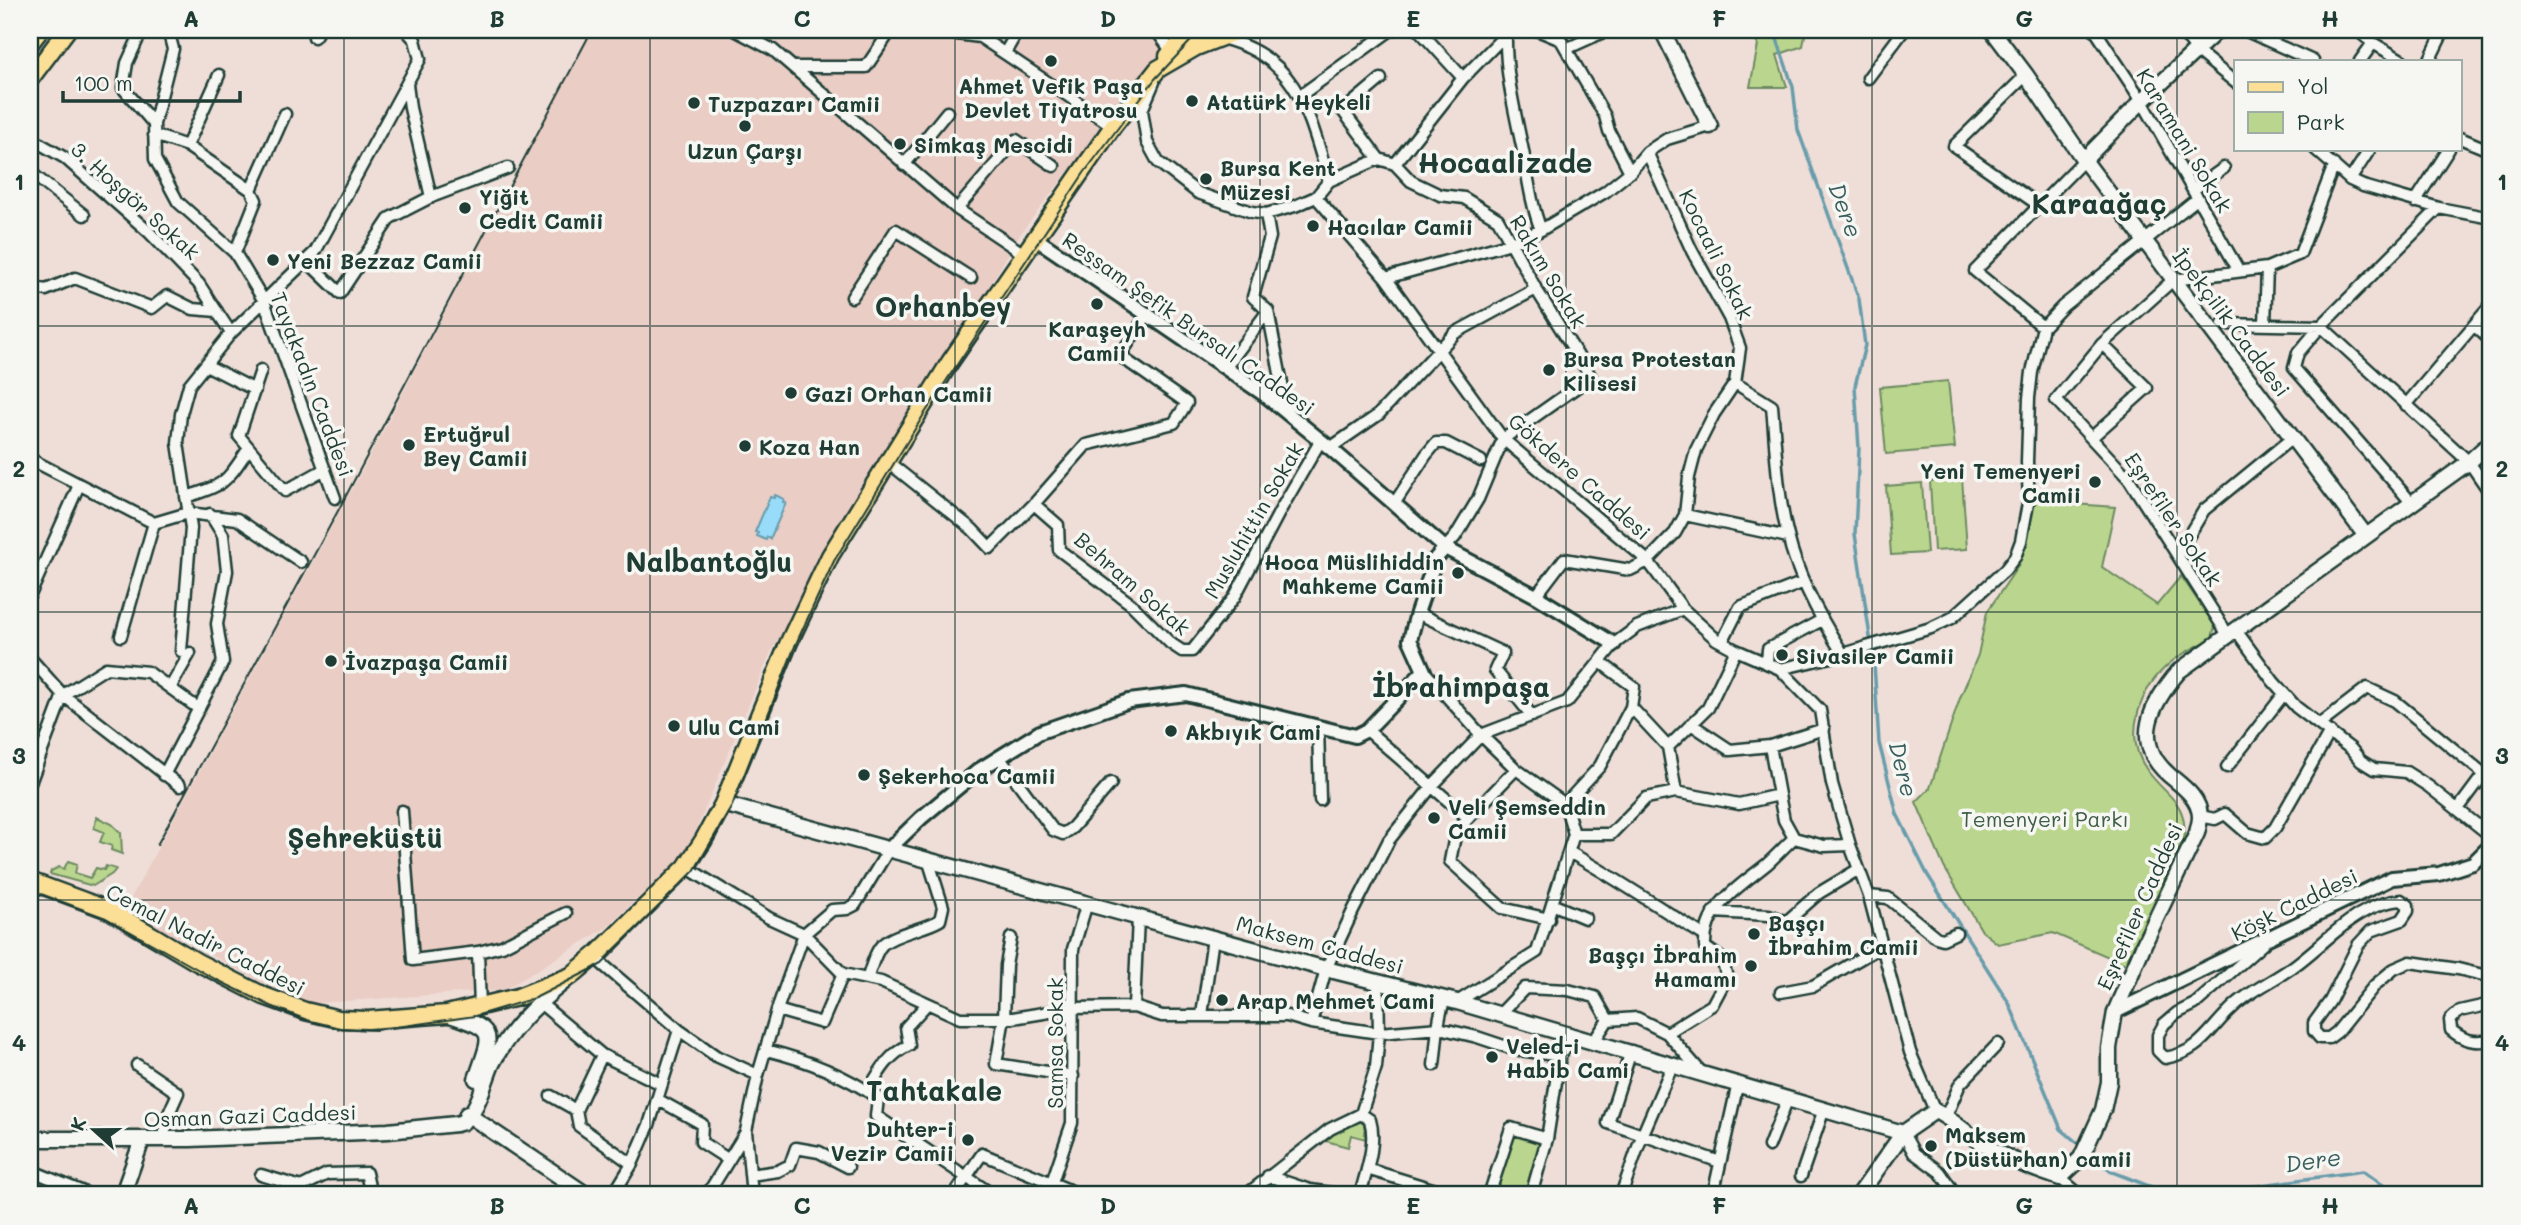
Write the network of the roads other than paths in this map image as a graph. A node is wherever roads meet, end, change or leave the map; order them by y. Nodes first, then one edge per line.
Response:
1 (40, 30) edge
2 (67, 30) edge
3 (142, 30) edge
4 (168, 30) edge
5 (891, 30) edge
6 (925, 30) edge
7 (1018, 30) edge
8 (1156, 30) edge
9 (1193, 30) edge
10 (1240, 30) edge
11 (1391, 30) edge
12 (1419, 30) edge
13 (1537, 30) edge
14 (1608, 30) edge
15 (1662, 30) edge
16 (1904, 30) edge
17 (1992, 30) edge
18 (2095, 30) edge
19 (2181, 30) edge
20 (2218, 30) edge
21 (2244, 30) edge
22 (2357, 30) edge
23 (2444, 30) edge
24 (408, 31) edge
25 (740, 31) edge
26 (1508, 32) edge
27 (1218, 37) junction
28 (30, 43) edge
29 (2373, 44) junction
30 (1566, 48) junction
31 (2197, 51) junction
32 (1005, 52) junction
33 (1172, 52) junction
34 (2311, 60) edge
35 (2361, 60) edge
36 (2401, 60) edge
37 (2429, 60) edge
38 (793, 67) junction
39 (1158, 69) junction
40 (219, 75) dead end
41 (2026, 75) junction
42 (1463, 78) junction
43 (1868, 78) dead end
44 (30, 79) edge
45 (1381, 79) dead end
46 (2234, 81) edge
47 (407, 84) junction
48 (1301, 95) junction
49 (2141, 101) junction
50 (947, 112) dead end
51 (285, 114) dead end
52 (1113, 126) junction
53 (1710, 126) joint
54 (154, 130) junction
55 (30, 138) edge
56 (2462, 139) edge
57 (187, 146) junction
58 (2316, 150) edge
59 (2369, 150) edge
60 (2448, 150) edge
61 (2491, 151) edge
62 (1647, 152) junction
63 (1378, 159) junction
64 (2084, 160) junction
65 (1395, 164) junction
66 (904, 165) junction
67 (2334, 165) junction
68 (1054, 166) dead end
69 (2224, 168) dead end
70 (508, 169) dead end
71 (30, 172) edge
72 (1630, 172) junction
73 (2350, 180) junction
74 (1329, 181) junction
75 (251, 190) junction
76 (2196, 194) junction
77 (432, 197) junction
78 (1316, 197) junction
79 (2415, 202) junction
80 (2040, 205) junction
81 (2439, 208) junction
82 (957, 209) junction
83 (1266, 214) junction
84 (84, 215) dead end
85 (2491, 218) edge
86 (1541, 230) junction
87 (1035, 238) junction
88 (2144, 239) junction
89 (1511, 243) junction
90 (235, 253) junction
91 (1024, 254) junction
92 (306, 260) junction
93 (2267, 268) junction
94 (2239, 271) junction
95 (971, 278) dead end
96 (1386, 278) junction
97 (2174, 280) junction
98 (30, 287) edge
99 (1536, 289) junction
100 (852, 297) dead end
101 (264, 301) junction
102 (2491, 305) edge
103 (217, 311) junction
104 (1268, 311) junction
105 (1147, 313) junction
106 (2222, 324) dead end
107 (2265, 324) junction
108 (2474, 325) junction
109 (2321, 326) junction
110 (2043, 327) junction
111 (232, 333) junction
112 (2491, 341) edge
113 (2102, 344) junction
114 (1440, 350) junction
115 (205, 365) junction
116 (1226, 367) junction
117 (261, 370) dead end
118 (1735, 383) junction
119 (255, 390) junction
120 (2406, 405) junction
121 (1288, 415) junction
122 (2091, 438) junction
123 (2292, 438) junction
124 (1503, 439) junction
125 (2491, 442) edge
126 (1325, 444) junction
127 (250, 448) junction
128 (30, 459) edge
129 (1481, 461) dead end
130 (888, 462) junction
131 (2469, 462) junction
132 (325, 469) junction
133 (79, 485) junction
134 (2491, 494) edge
135 (186, 497) junction
136 (335, 498) dead end
137 (2411, 502) junction
138 (1034, 504) junction
139 (1394, 504) junction
140 (188, 513) junction
141 (210, 514) junction
142 (1685, 515) junction
143 (154, 523) junction
144 (2366, 536) junction
145 (1788, 537) junction
146 (1445, 548) junction
147 (2178, 555) junction
148 (1648, 561) junction
149 (301, 562) dead end
150 (1804, 582) junction
151 (30, 595) edge
152 (1536, 596) junction
153 (1683, 610) junction
154 (1417, 613) junction
155 (1822, 620) junction
156 (2231, 632) junction
157 (121, 636) dead end
158 (1722, 642) junction
159 (1614, 644) junction
160 (1736, 650) junction
161 (1192, 651) joint
162 (1843, 654) junction
163 (30, 658) edge
164 (1600, 662) junction
165 (1768, 663) junction
166 (1780, 669) junction
167 (1424, 671) junction
168 (170, 688) junction
169 (2284, 694) junction
170 (63, 695) junction
171 (1631, 707) junction
172 (199, 709) junction
173 (1532, 716) junction
174 (1691, 724) junction
175 (2320, 724) junction
176 (1318, 726) junction
177 (1824, 729) junction
178 (1367, 730) junction
179 (2330, 732) junction
180 (1481, 735) junction
181 (1770, 746) junction
182 (1668, 747) junction
183 (999, 757) junction
184 (2227, 767) dead end
185 (1516, 769) junction
186 (164, 775) junction
187 (30, 783) edge
188 (1111, 783) dead end
189 (180, 786) dead end
190 (1432, 786) junction
191 (1676, 792) junction
192 (1779, 795) junction
193 (1320, 800) dead end
194 (723, 804) junction
195 (1565, 804) junction
196 (2458, 809) junction
197 (402, 811) dead end
198 (2200, 816) junction
199 (1468, 818) junction
200 (1574, 834) junction
201 (2491, 836) edge
202 (1794, 838) junction
203 (1850, 845) junction
204 (889, 849) junction
205 (2489, 851) edge
206 (1569, 852) junction
207 (928, 859) junction
208 (686, 867) junction
209 (1860, 869) junction
210 (30, 881) edge
211 (1869, 896) junction
212 (1087, 902) junction
213 (1553, 905) junction
214 (1713, 912) junction
215 (566, 913) dead end
216 (1138, 917) junction
217 (1586, 918) dead end
218 (1549, 919) junction
219 (1956, 933) dead end
220 (804, 934) junction
221 (1705, 936) junction
222 (1011, 938) dead end
223 (1213, 938) junction
224 (2269, 939) junction
225 (1882, 946) junction
226 (478, 952) junction
227 (596, 956) junction
228 (1326, 970) junction
229 (842, 974) junction
230 (571, 976) junction
231 (2491, 977) edge
232 (867, 979) junction
233 (1378, 982) junction
234 (1781, 992) dead end
235 (1451, 1000) junction
236 (540, 1003) junction
237 (927, 1004) junction
238 (2491, 1004) edge
239 (480, 1007) junction
240 (1134, 1007) junction
241 (1074, 1008) junction
242 (777, 1010) junction
243 (2115, 1012) junction
244 (447, 1014) junction
245 (1500, 1014) junction
246 (1202, 1015) junction
247 (1004, 1018) junction
248 (1608, 1020) junction
249 (1311, 1023) junction
250 (1439, 1028) junction
251 (679, 1030) junction
252 (1379, 1033) junction
253 (1667, 1033) junction
254 (1573, 1036) junction
255 (2491, 1040) edge
256 (1594, 1041) junction
257 (1998, 1044) dead end
258 (766, 1051) junction
259 (1631, 1051) junction
260 (602, 1055) junction
261 (1560, 1056) junction
262 (1673, 1064) junction
263 (137, 1065) dead end
264 (1434, 1065) dead end
265 (1701, 1072) junction
266 (758, 1075) junction
267 (1073, 1076) junction
268 (1738, 1083) junction
269 (661, 1084) junction
270 (868, 1091) junction
271 (551, 1096) dead end
272 (1788, 1098) junction
273 (657, 1099) junction
274 (1825, 1109) junction
275 (576, 1110) junction
276 (467, 1114) junction
277 (1361, 1114) junction
278 (1941, 1114) junction
279 (746, 1131) junction
280 (1903, 1133) junction
281 (1642, 1136) junction
282 (30, 1139) edge
283 (164, 1139) junction
284 (1547, 1139) junction
285 (142, 1140) junction
286 (1769, 1146) dead end
287 (729, 1160) junction
288 (1720, 1162) junction
289 (632, 1164) junction
290 (848, 1167) dead end
291 (1367, 1169) junction
292 (30, 1170) edge
293 (261, 1175) dead end
294 (750, 1175) junction
295 (967, 1176) junction
296 (1268, 1176) junction
297 (1801, 1177) dead end
298 (2060, 1178) junction
299 (1052, 1182) junction
300 (89, 1195) edge
301 (126, 1195) edge
302 (371, 1195) edge
303 (587, 1195) edge
304 (613, 1195) edge
305 (707, 1195) edge
306 (752, 1195) edge
307 (954, 1195) edge
308 (993, 1195) edge
309 (1081, 1195) edge
310 (1246, 1195) edge
311 (1346, 1195) edge
312 (1360, 1195) edge
313 (1452, 1195) edge
314 (1489, 1195) edge
315 (1531, 1195) edge
316 (1621, 1195) edge
317 (1713, 1195) edge
318 (1859, 1195) edge
319 (1956, 1195) edge
320 (2080, 1195) edge

1 - 28 main road
2 - 44 main road
3 - 54 street
4 - 54 street, Tayakadın Caddesi
5 - 38 street
6 - 32 street
7 - 32 street
8 - 33 street
9 - 33 main road, Cemal Nadir Caddesi
10 - 27 main road
11 - 48 street
12 - 42 street
13 - 30 street
14 - 30 street
15 - 53 main road
16 - 43 street
17 - 41 main road, İpekçilik Caddesi
18 - 49 street, Karamani Sokak
19 - 31 street
20 - 31 main road
21 - 34 street
22 - 29 street
23 - 37 street
24 - 47 street
25 - 38 street
26 - 42 street
26 - 86 street
27 - 39 main road
27 - 48 street
29 - 35 street
29 - 36 street
30 - 72 street
31 - 46 street
31 - 49 main road
32 - 52 street
33 - 39 main road, Cemal Nadir Caddesi
38 - 66 street
39 - 52 main road, Cemal Nadir Caddesi
39 - 83 street
40 - 57 street
41 - 64 main road, İpekçilik Caddesi
41 - 80 street
42 - 65 street
45 - 63 street
47 - 77 street
47 - 92 street
48 - 74 street
49 - 64 main road
49 - 76 street, Karamani Sokak
50 - 66 street
51 - 75 street
52 - 87 main road, Cemal Nadir Caddesi
53 - 62 street
54 - 57 street
54 - 90 street, Tayakadın Caddesi
55 - 103 street, 3. Hoşgör Sokak
56 - 61 street
57 - 75 street
58 - 67 street
59 - 73 street
60 - 79 street
62 - 72 street
62 - 118 street, Kocaali Sokak
63 - 65 street, Rakım Sokak
63 - 74 street
64 - 80 street
64 - 88 main road, İpekçilik Caddesi
65 - 89 street, Rakım Sokak
66 - 82 street
67 - 73 street
67 - 93 street
68 - 82 street
69 - 76 street
70 - 77 street
71 - 84 street
72 - 86 street
73 - 79 street
74 - 78 street
75 - 90 street
76 - 88 street
76 - 94 street, Karamani Sokak
77 - 92 street
78 - 83 street
78 - 96 street, Gökdere Caddesi
79 - 81 street
80 - 110 street
81 - 85 street
81 - 109 street
82 - 91 street
83 - 104 street
86 - 89 street
87 - 91 main road, Cemal Nadir Caddesi
87 - 105 street, Ressam Şefik Bursalı Caddesi
88 - 97 main road, İpekçilik Caddesi
88 - 110 street
89 - 96 street
89 - 99 street, Rakım Sokak
90 - 101 street, Tayakadın Caddesi
91 - 130 main road, Cemal Nadir Caddesi
92 - 101 street
93 - 94 street
93 - 107 street
94 - 97 street
95 - 100 street
96 - 114 street, Gökdere Caddesi
97 - 113 street, Eşrefiler Sokak
97 - 123 main road, İpekçilik Caddesi
98 - 103 street
99 - 114 street
99 - 124 street, Rakım Sokak
101 - 111 street
101 - 132 street, Tayakadın Caddesi
102 - 108 street
103 - 111 street, 3. Hoşgör Sokak
104 - 116 street
104 - 121 street
105 - 116 street, Ressam Şefik Bursalı Caddesi
105 - 138 street
106 - 107 street
107 - 109 street
108 - 112 street
108 - 120 street
109 - 120 street
109 - 137 street
110 - 162 street
111 - 115 street
113 - 122 street, Eşrefiler Sokak
113 - 122 street
114 - 124 street, Gökdere Caddesi
114 - 126 street
115 - 119 street
115 - 135 street
116 - 121 street, Ressam Şefik Bursalı Caddesi
117 - 119 street
118 - 142 street, Kocaali Sokak
118 - 145 street
119 - 127 street
120 - 131 street
121 - 126 street, Ressam Şefik Bursalı Caddesi
122 - 147 street, Eşrefiler Sokak
123 - 144 main road, İpekçilik Caddesi
123 - 147 street
124 - 146 street
124 - 148 street, Gökdere Caddesi
125 - 131 main road, Eşrefiler Caddesi
126 - 139 street, Ressam Şefik Bursalı Caddesi
126 - 161 street, Musluhittin Sokak
127 - 132 street
127 - 135 street
128 - 133 street
129 - 139 street
130 - 138 street
130 - 194 main road, Cemal Nadir Caddesi
131 - 134 street
131 - 137 main road, Eşrefiler Caddesi
132 - 136 street, Tayakadın Caddesi
133 - 143 street
133 - 151 street
135 - 140 street
137 - 144 main road, Eşrefiler Caddesi
138 - 161 street, Behram Sokak
139 - 146 street, Ressam Şefik Bursalı Caddesi
140 - 141 street
140 - 143 street
140 - 168 street
141 - 149 street
141 - 172 street
142 - 145 street
142 - 148 street, Kocaali Sokak
143 - 157 street
144 - 156 main road, Eşrefiler Caddesi
145 - 150 street
146 - 152 street, Ressam Şefik Bursalı Caddesi
146 - 154 street
147 - 156 street, Eşrefiler Sokak
148 - 152 street
148 - 153 street, Gökdere Caddesi
150 - 155 street
150 - 158 street
152 - 159 street, Ressam Şefik Bursalı Caddesi
153 - 158 street, Gökdere Caddesi
153 - 159 street
154 - 167 street
154 - 173 street
155 - 162 street
155 - 165 street
156 - 169 street, Eşrefiler Sokak
156 - 198 main road, Eşrefiler Caddesi
158 - 160 street, Gökdere Caddesi
159 - 164 street
160 - 165 street, Gökdere Caddesi
160 - 174 street
162 - 166 street
163 - 170 street
164 - 171 street
164 - 173 street
165 - 166 street, Gökdere Caddesi
166 - 177 street, Gökdere Caddesi
167 - 178 street
167 - 180 street
168 - 170 street
168 - 172 street
169 - 175 street, Eşrefiler Sokak
169 - 184 street
170 - 186 street
170 - 187 street
171 - 182 street
171 - 195 street
172 - 186 street
173 - 180 street
174 - 181 street
174 - 182 street
175 - 179 street, Eşrefiler Sokak
175 - 196 street
176 - 178 street
176 - 183 street
176 - 193 street
177 - 181 street
177 - 203 street, Gökdere Caddesi
178 - 190 street
179 - 196 street, Eşrefiler Sokak
179 - 198 street
180 - 185 street
180 - 190 street
181 - 192 street
182 - 191 street
183 - 188 street
183 - 204 street
185 - 195 street
185 - 199 street
186 - 189 street
190 - 199 street
190 - 228 street
191 - 192 street
191 - 200 street
192 - 202 street
194 - 204 main road, Maksem Caddesi
194 - 208 main road, Cemal Nadir Caddesi
195 - 200 street
196 - 201 street, Eşrefiler Sokak
197 - 226 street
198 - 243 main road, Eşrefiler Caddesi
199 - 218 street
200 - 206 street
202 - 203 street
202 - 214 street
203 - 209 street, Gökdere Caddesi
204 - 207 main road, Maksem Caddesi
204 - 220 street
205 - 224 street, Köşk Caddesi
206 - 213 street
206 - 221 street
207 - 212 main road, Maksem Caddesi
207 - 232 street
208 - 220 street
208 - 227 main road, Cemal Nadir Caddesi
209 - 211 street, Gökdere Caddesi
209 - 214 street
210 - 244 main road, Cemal Nadir Caddesi
211 - 219 street
211 - 225 street, Gökdere Caddesi
212 - 216 main road, Maksem Caddesi
212 - 241 street, Samsa Sokak
213 - 217 street
213 - 218 street
214 - 221 street
215 - 226 street
216 - 223 main road, Maksem Caddesi
216 - 240 street
218 - 235 street
220 - 229 street
220 - 242 street
221 - 253 street
222 - 247 street
223 - 228 main road, Maksem Caddesi
223 - 246 street
224 - 231 street
224 - 243 street, Köşk Caddesi
225 - 234 street
225 - 278 street, Gökdere Caddesi
226 - 239 street
227 - 230 main road, Cemal Nadir Caddesi
227 - 251 street
228 - 233 main road, Maksem Caddesi
228 - 249 street
229 - 232 street
229 - 242 street
230 - 236 main road
230 - 239 main road, Cemal Nadir Caddesi
232 - 237 street
233 - 235 main road, Maksem Caddesi
233 - 252 street
235 - 245 main road, Maksem Caddesi
235 - 250 street
236 - 260 street
236 - 276 main road
237 - 247 street
237 - 270 street
238 - 255 street
239 - 244 main road, Cemal Nadir Caddesi
240 - 241 street
240 - 246 street
241 - 247 street
241 - 267 street, Samsa Sokak
242 - 258 street
243 - 298 main road, Eşrefiler Caddesi
244 - 276 main road
245 - 248 street
245 - 254 main road, Maksem Caddesi
246 - 249 street
247 - 267 street
248 - 253 street
248 - 256 street
249 - 252 street
250 - 252 street
250 - 261 street
250 - 264 street
251 - 266 street
251 - 269 street
252 - 277 street
253 - 265 street
254 - 256 main road, Maksem Caddesi
254 - 261 street
256 - 259 main road, Maksem Caddesi
257 - 278 street
258 - 266 street
258 - 270 street
259 - 262 main road, Maksem Caddesi
259 - 281 street
260 - 269 street
260 - 275 street
261 - 284 street
262 - 265 main road, Maksem Caddesi
262 - 281 street
263 - 283 street
265 - 268 main road, Maksem Caddesi
266 - 279 street
267 - 299 street, Samsa Sokak
268 - 272 main road, Maksem Caddesi
268 - 288 street
269 - 273 street
270 - 295 street
271 - 275 street
272 - 274 main road, Maksem Caddesi
272 - 286 street
273 - 287 street
273 - 289 street
274 - 280 main road, Maksem Caddesi
274 - 297 street
275 - 289 street
276 - 283 main road, Osman Gazi Caddesi
276 - 303 main road
277 - 291 street
277 - 296 street
278 - 280 main road
278 - 298 main road
279 - 287 street
279 - 294 street
280 - 318 main road
280 - 319 street
281 - 288 street
281 - 316 street
282 - 285 main road, Osman Gazi Caddesi
283 - 285 main road, Osman Gazi Caddesi
284 - 314 street
284 - 315 street
285 - 301 main road
287 - 305 street
288 - 317 street
289 - 304 street
290 - 294 street
291 - 312 street
291 - 313 street
292 - 300 street
293 - 302 street
294 - 306 street
295 - 299 street
295 - 307 street
295 - 308 street
296 - 310 street
296 - 311 street
298 - 320 street
299 - 309 street

